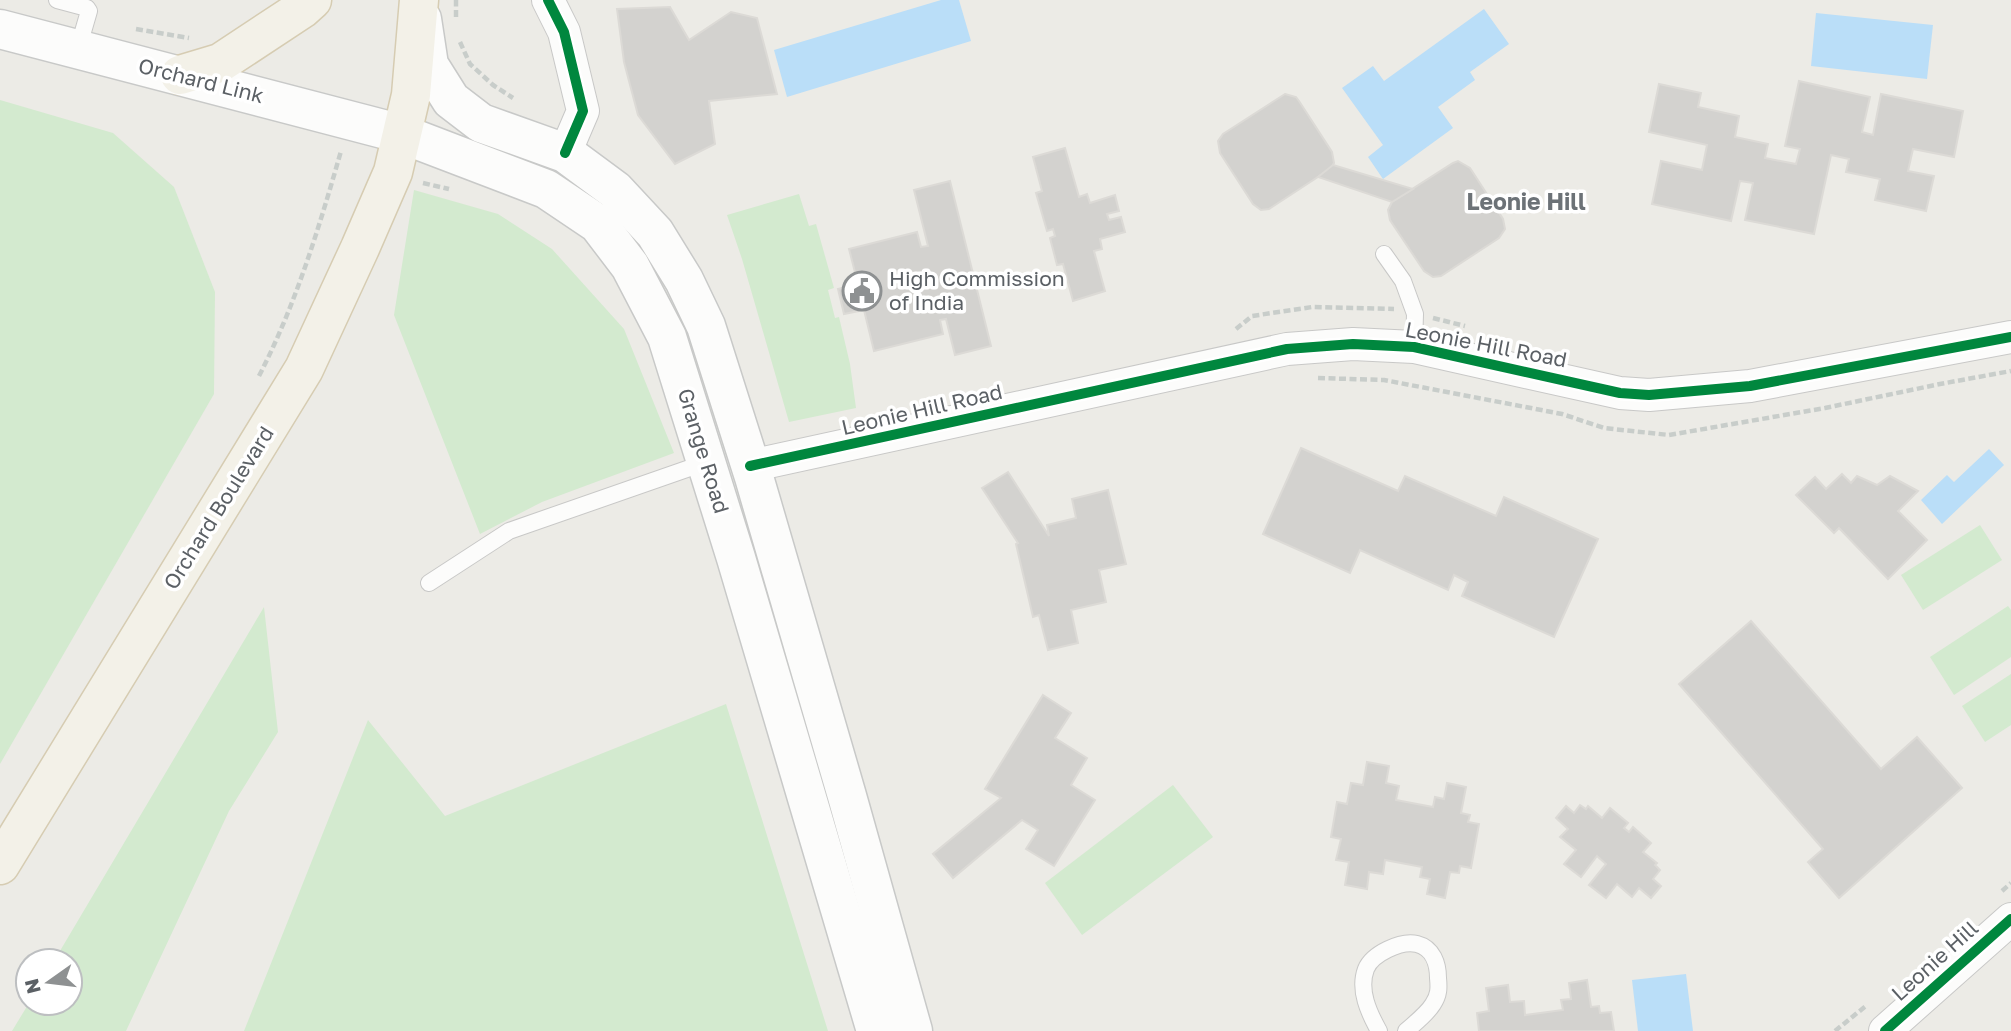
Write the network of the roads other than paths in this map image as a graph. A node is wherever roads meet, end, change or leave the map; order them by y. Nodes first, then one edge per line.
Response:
1 (57, 0) edge
2 (312, 0) edge
3 (419, 0) edge
4 (548, 0) edge
5 (0, 29) edge
6 (82, 35) junction
7 (180, 75) junction
8 (402, 134) junction
9 (565, 153) junction
10 (1384, 254) dead end
11 (2011, 337) edge
12 (1414, 347) junction
13 (707, 461) junction
14 (750, 466) junction
15 (429, 583) dead end
16 (0, 865) edge
17 (2011, 919) edge
18 (876, 1031) edge
19 (913, 1031) edge
20 (1379, 1031) edge
21 (1406, 1031) edge
22 (1885, 1031) edge

1 - 6 lane
2 - 7 main road
3 - 8 main road, Grange Road
3 - 9 main road, Grange Road
4 - 9 street
5 - 6 main road, Orchard Link
6 - 7 main road, Orchard Link
7 - 8 main road, Orchard Link
8 - 13 main road, Grange Road
8 - 16 main road, Orchard Boulevard
9 - 14 main road, Grange Road
10 - 12 lane
11 - 12 street, Leonie Hill Road
12 - 14 street, Leonie Hill Road
13 - 15 lane
13 - 18 main road, Grange Road
14 - 19 main road, Grange Road
17 - 22 street, Leonie Hill
20 - 21 lane

